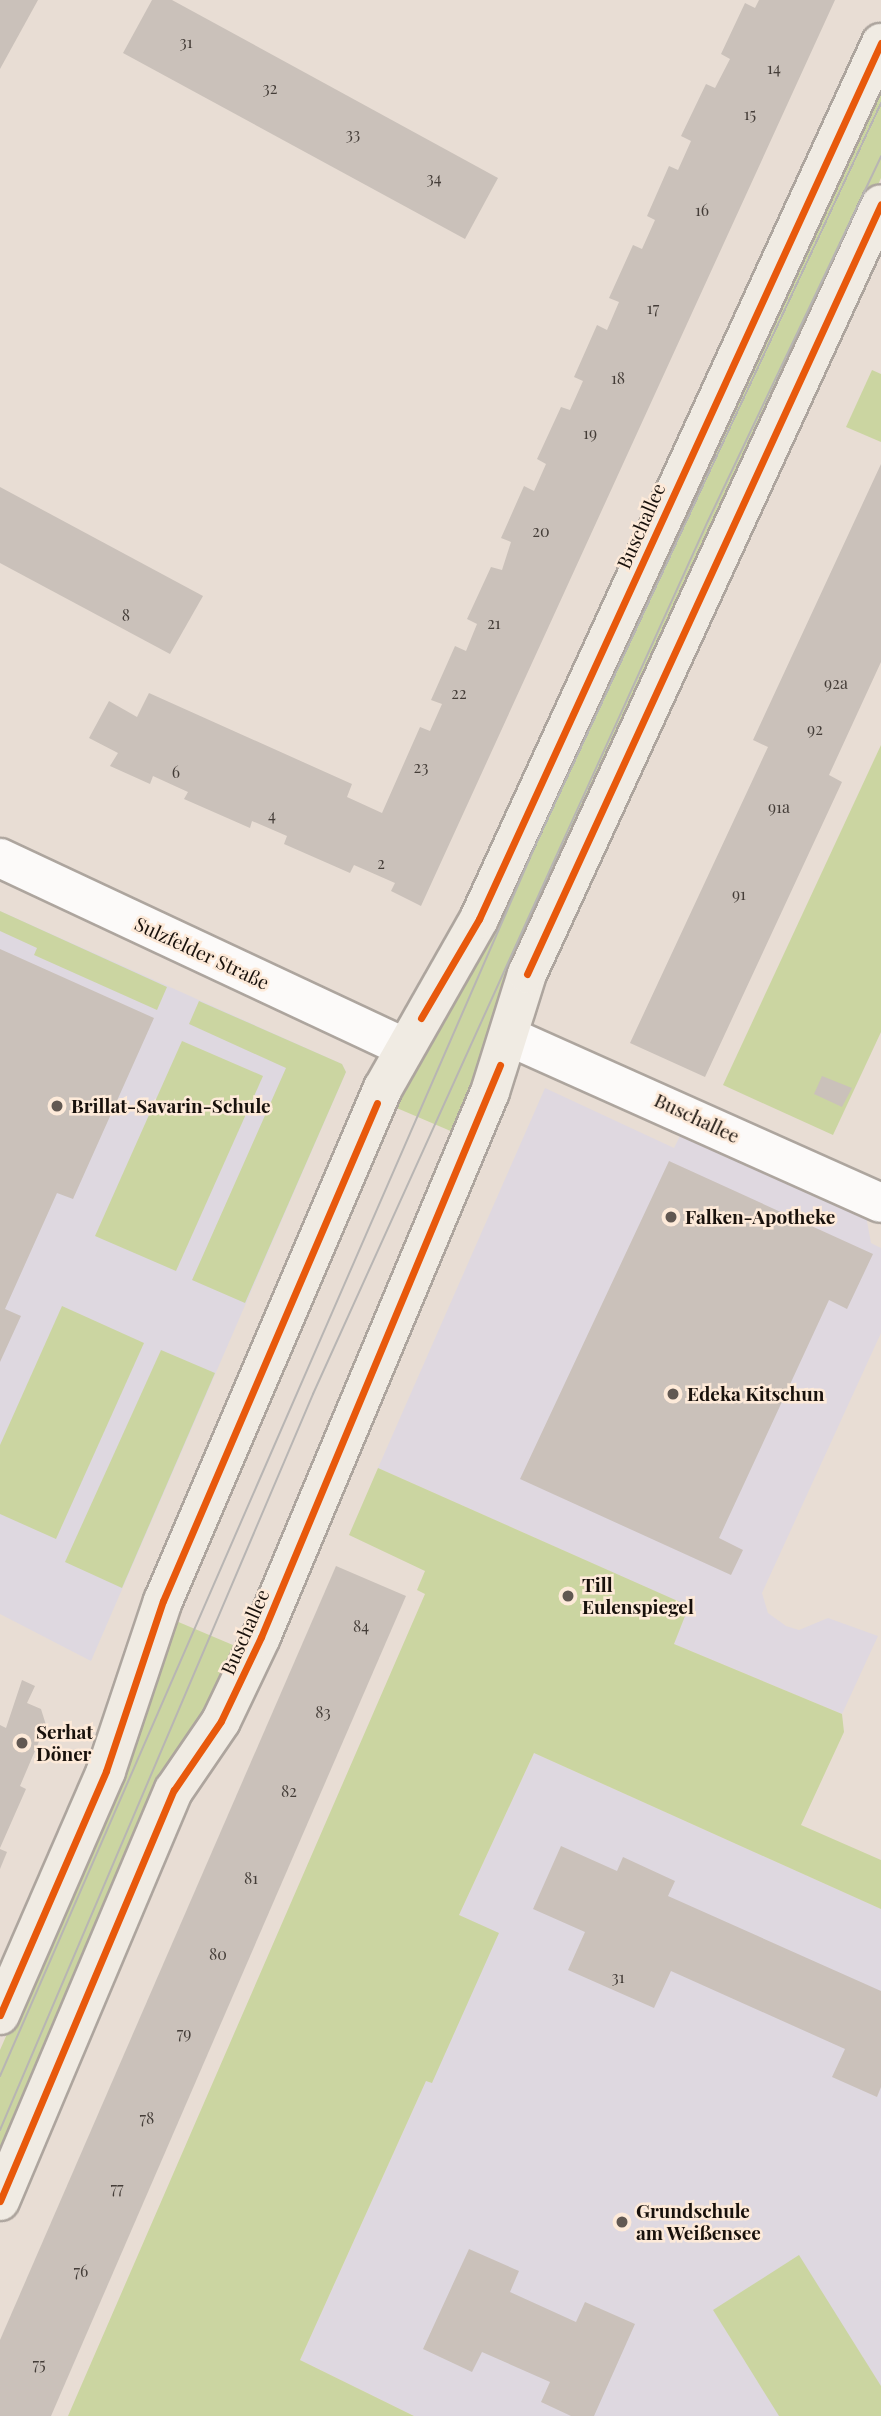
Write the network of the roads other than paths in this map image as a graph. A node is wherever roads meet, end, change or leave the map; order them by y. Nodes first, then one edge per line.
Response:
1 (881, 43) edge
2 (881, 204) edge
3 (0, 858) edge
4 (510, 1037) junction
5 (404, 1047) junction
6 (881, 1203) edge
7 (0, 2015) edge
8 (0, 2201) edge

1 - 5 main road, Buschallee
2 - 4 main road, Buschallee
3 - 5 street, Sulzfelder Straße
4 - 6 street, Buschallee
4 - 8 main road, Buschallee
5 - 7 main road, Buschallee

